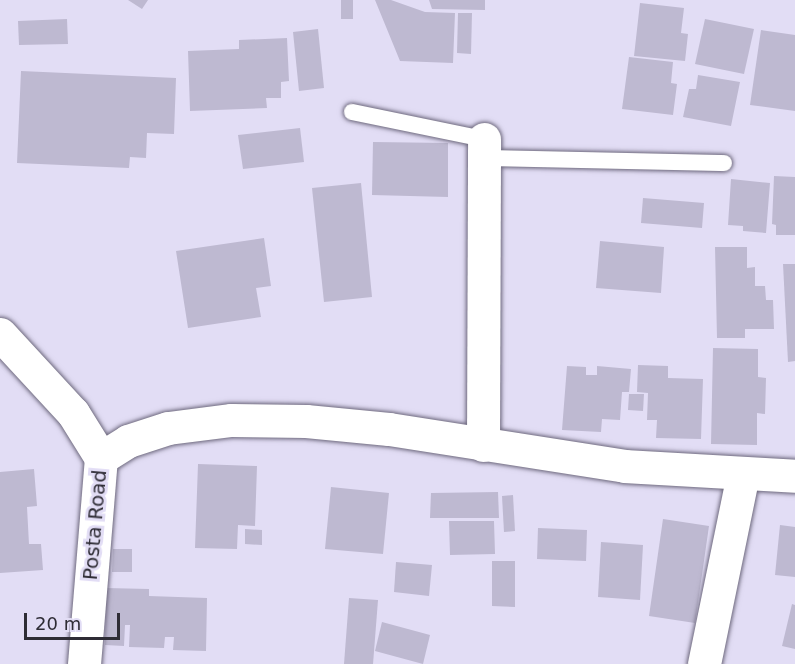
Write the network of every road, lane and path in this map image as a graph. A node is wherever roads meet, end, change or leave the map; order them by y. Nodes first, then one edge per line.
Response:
1 (352, 112) dead end
2 (484, 149) junction
3 (724, 163) dead end
4 (0, 334) edge
5 (483, 445) junction
6 (101, 458) junction
7 (743, 474) junction
8 (795, 476) edge
9 (84, 664) edge
10 (704, 664) edge

1 - 2 lane
2 - 3 lane
2 - 5 street
4 - 6 street
5 - 6 street
5 - 7 street
6 - 9 street, Posta Road
7 - 8 street
7 - 10 street

